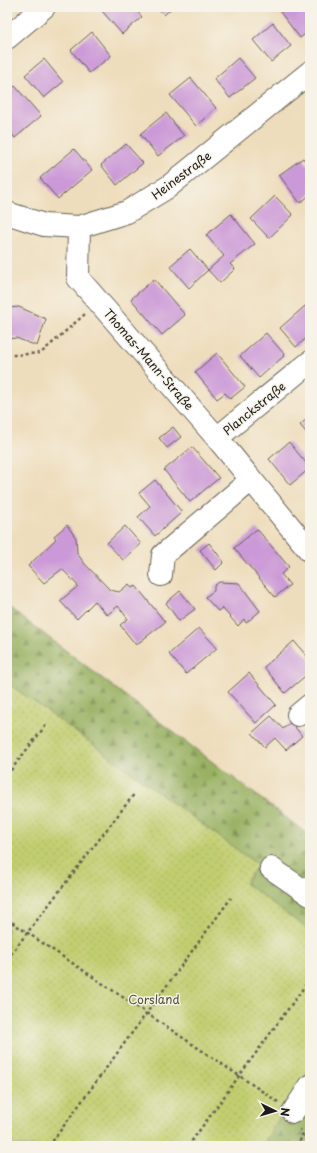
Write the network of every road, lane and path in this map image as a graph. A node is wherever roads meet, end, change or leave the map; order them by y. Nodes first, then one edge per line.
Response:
1 (44, 7) edge
2 (7, 38) edge
3 (310, 72) edge
4 (7, 213) edge
5 (79, 227) junction
6 (99, 302) junction
7 (7, 357) edge
8 (310, 362) edge
9 (218, 438) junction
10 (251, 480) junction
11 (310, 551) edge
12 (161, 575) dead end
13 (46, 725) dead end
14 (7, 775) edge
15 (135, 792) dead end
16 (271, 868) dead end
17 (310, 895) edge
18 (231, 898) dead end
19 (7, 920) edge
20 (27, 933) junction
21 (7, 959) edge
22 (310, 979) edge
23 (146, 1014) junction
24 (239, 1076) junction
25 (310, 1086) edge
26 (293, 1112) joint
27 (303, 1136) dead end
28 (49, 1146) edge
29 (188, 1146) edge
30 (296, 1146) edge

1 - 2 street
3 - 5 street, Heinestraße
4 - 5 street, Heinestraße
5 - 6 street, Thomas-Mann-Straße
6 - 7 path
6 - 9 street, Thomas-Mann-Straße
8 - 9 street, Planckstraße
9 - 10 street, Thomas-Mann-Straße
10 - 11 street, Thomas-Mann-Straße
10 - 12 street
13 - 14 path
15 - 20 path
16 - 17 street
18 - 23 path
19 - 20 path
20 - 21 path
20 - 23 path
22 - 24 path
23 - 24 path
23 - 28 path
24 - 26 path
24 - 29 path
25 - 26 street
27 - 30 path

